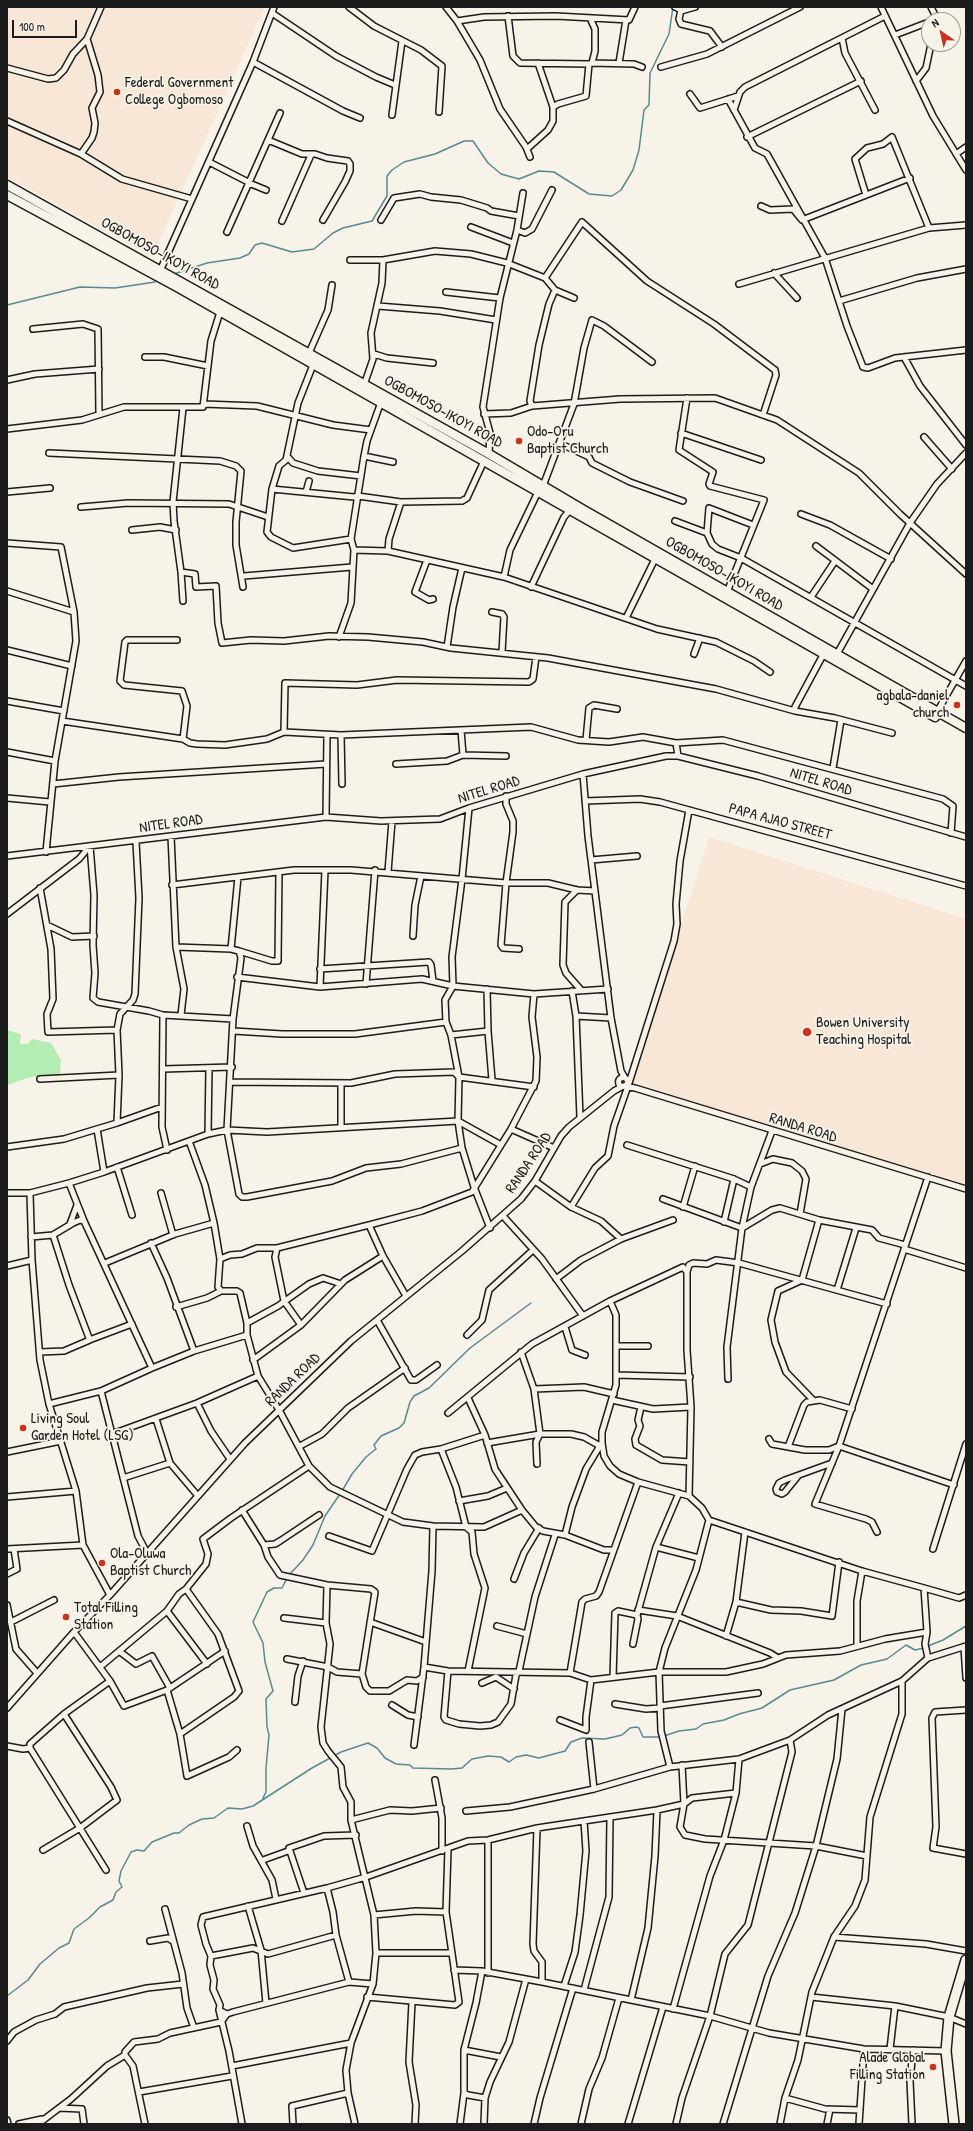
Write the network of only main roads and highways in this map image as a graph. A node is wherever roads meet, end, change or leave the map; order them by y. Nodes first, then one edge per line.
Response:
1 (7, 186) edge
2 (7, 195) edge
3 (383, 399) junction
4 (542, 489) junction
5 (888, 687) junction
6 (966, 728) edge
7 (966, 734) edge
8 (966, 1960) edge
9 (954, 2124) edge

1 - 3 main road, OGBOMOSO-IKOYI ROAD
2 - 3 main road, OGBOMOSO-IKOYI ROAD
3 - 4 main road, OGBOMOSO-IKOYI ROAD
4 - 5 main road, OGBOMOSO-IKOYI ROAD
4 - 5 main road, OGBOMOSO-IKOYI ROAD
5 - 6 main road, OGBOMOSO-IKOYI ROAD
5 - 7 main road, OGBOMOSO-IKOYI ROAD
8 - 9 highway

